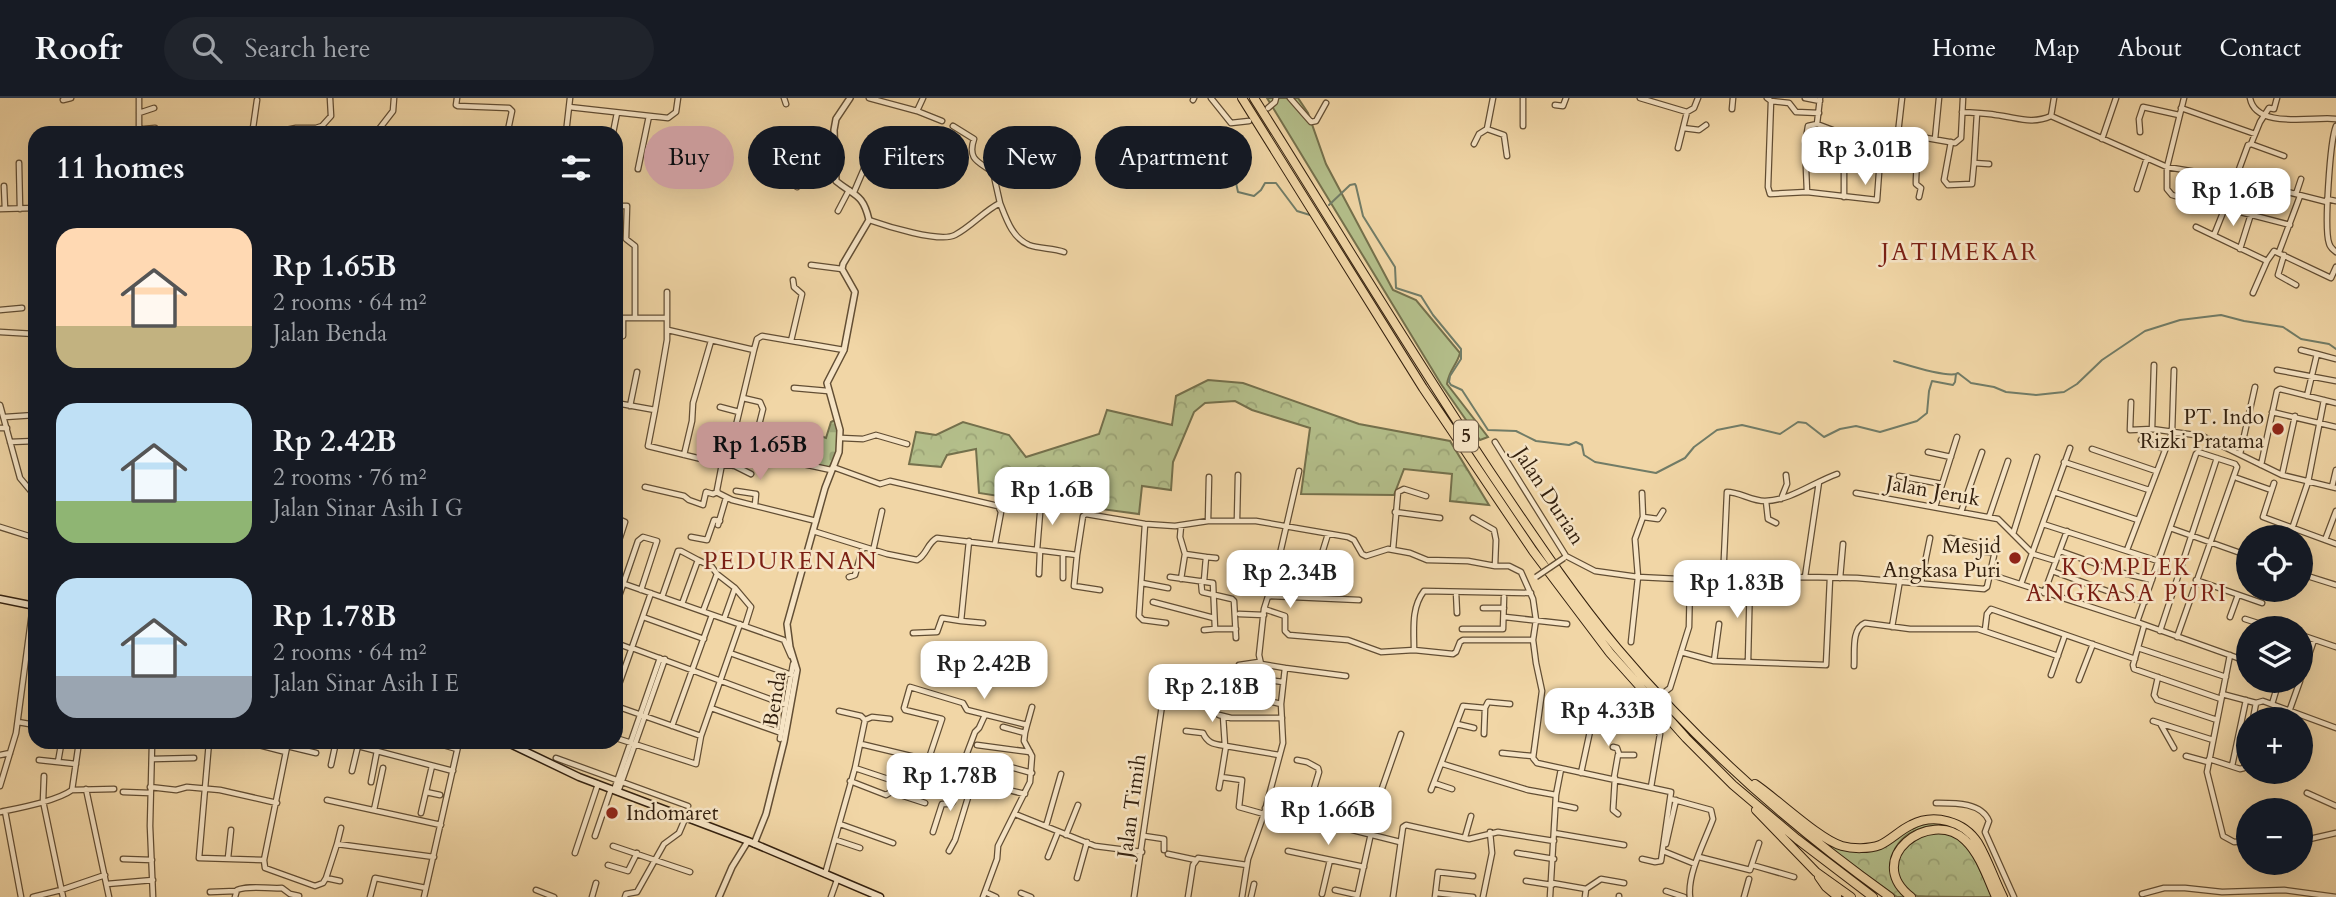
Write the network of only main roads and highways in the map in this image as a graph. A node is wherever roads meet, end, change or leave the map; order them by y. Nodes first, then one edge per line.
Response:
1 (1242, 98) edge
2 (1254, 98) edge
3 (0, 598) edge
4 (28, 605) edge
5 (521, 749) edge
6 (1732, 768) junction
7 (1733, 785) junction
8 (1816, 872) junction
9 (1837, 896) edge
10 (880, 897) edge
11 (1851, 897) edge
12 (1873, 897) edge
13 (1890, 897) edge
14 (1910, 897) edge
15 (1996, 897) edge
16 (2003, 897) edge

1 - 7 highway, 5
2 - 6 highway, 5
3 - 4 main road
5 - 10 main road
6 - 13 highway, 5
6 - 16 highway
7 - 8 highway
7 - 12 highway, 5
8 - 9 highway
8 - 11 highway
14 - 15 highway

